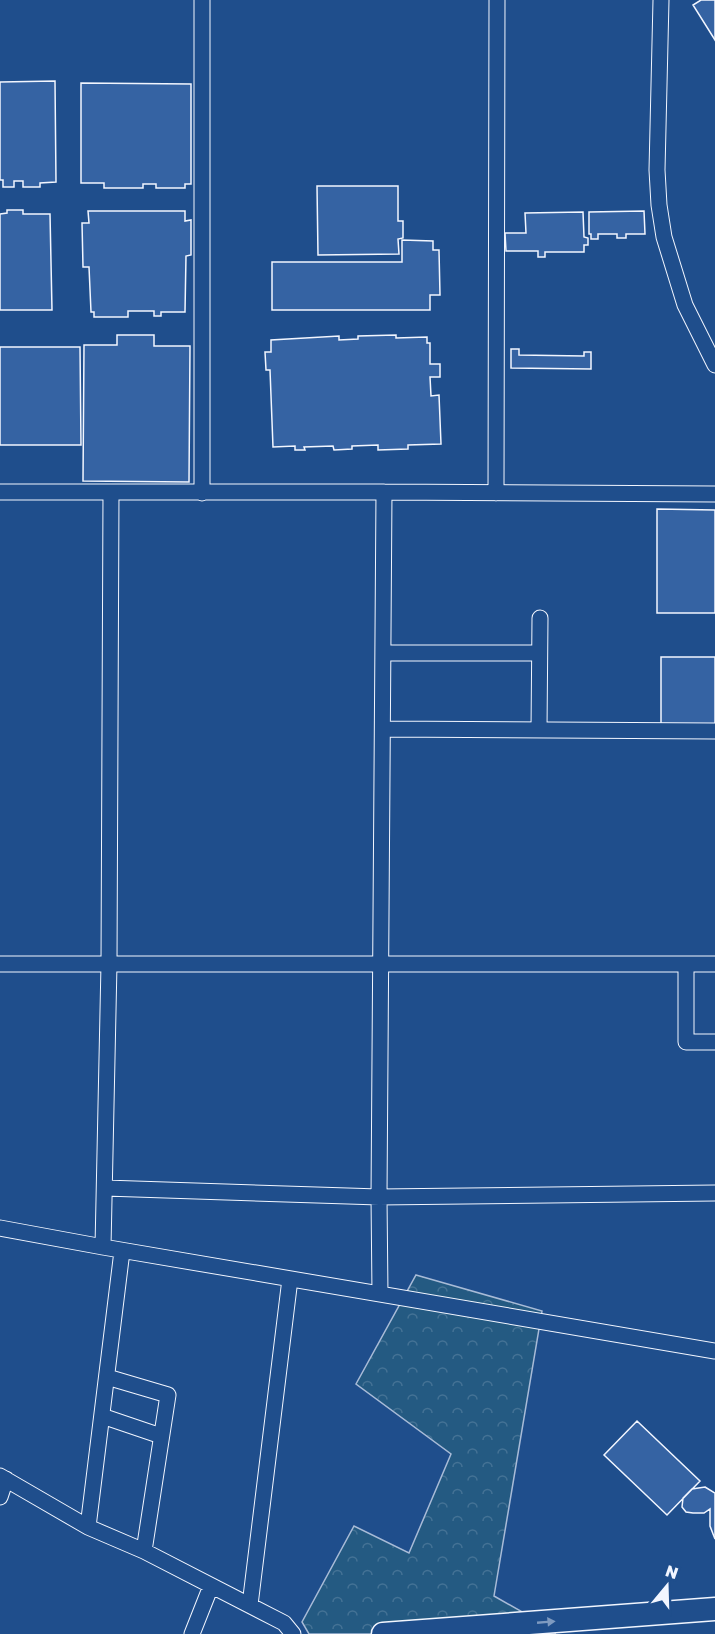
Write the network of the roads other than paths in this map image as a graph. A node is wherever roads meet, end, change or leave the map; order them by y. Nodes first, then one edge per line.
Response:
1 (202, 0) edge
2 (496, 0) edge
3 (661, 0) edge
4 (715, 364) edge
5 (0, 492) edge
6 (111, 492) junction
7 (384, 492) junction
8 (495, 492) junction
9 (202, 493) junction
10 (715, 494) edge
11 (540, 618) dead end
12 (384, 653) junction
13 (539, 653) junction
14 (384, 729) junction
15 (539, 730) junction
16 (715, 731) edge
17 (382, 963) junction
18 (0, 964) edge
19 (110, 964) junction
20 (686, 964) junction
21 (715, 964) edge
22 (715, 1042) edge
23 (105, 1188) junction
24 (715, 1193) edge
25 (379, 1197) junction
26 (0, 1228) edge
27 (103, 1247) junction
28 (122, 1251) junction
29 (290, 1279) junction
30 (380, 1294) junction
31 (715, 1351) edge
32 (107, 1377) junction
33 (102, 1416) junction
34 (161, 1436) junction
35 (3, 1478) edge
36 (0, 1497) edge
37 (88, 1527) junction
38 (144, 1551) junction
39 (211, 1586) junction
40 (250, 1605) junction
41 (715, 1609) edge
42 (192, 1634) edge
43 (293, 1634) edge
44 (383, 1634) edge

1 - 9 street
2 - 8 street
3 - 4 street
5 - 6 street
6 - 9 street
6 - 19 street
7 - 8 street
7 - 9 street
7 - 12 street
8 - 10 street
11 - 13 street
12 - 13 street
12 - 14 street
13 - 15 street
14 - 15 street
14 - 17 street
15 - 16 street
17 - 19 street
17 - 20 street
17 - 25 street
18 - 19 street
19 - 23 street
20 - 21 street
20 - 22 street
23 - 25 street
23 - 27 street
24 - 25 street
25 - 30 street
26 - 27 street
27 - 28 street
28 - 29 street
28 - 32 street
29 - 30 street
29 - 40 street
30 - 31 street
32 - 33 street
32 - 34 street
33 - 34 street
33 - 37 street
34 - 38 street
35 - 36 street
35 - 37 street
37 - 38 street
38 - 39 street
39 - 40 street
39 - 42 street
40 - 43 street
44 -> 41 highway

